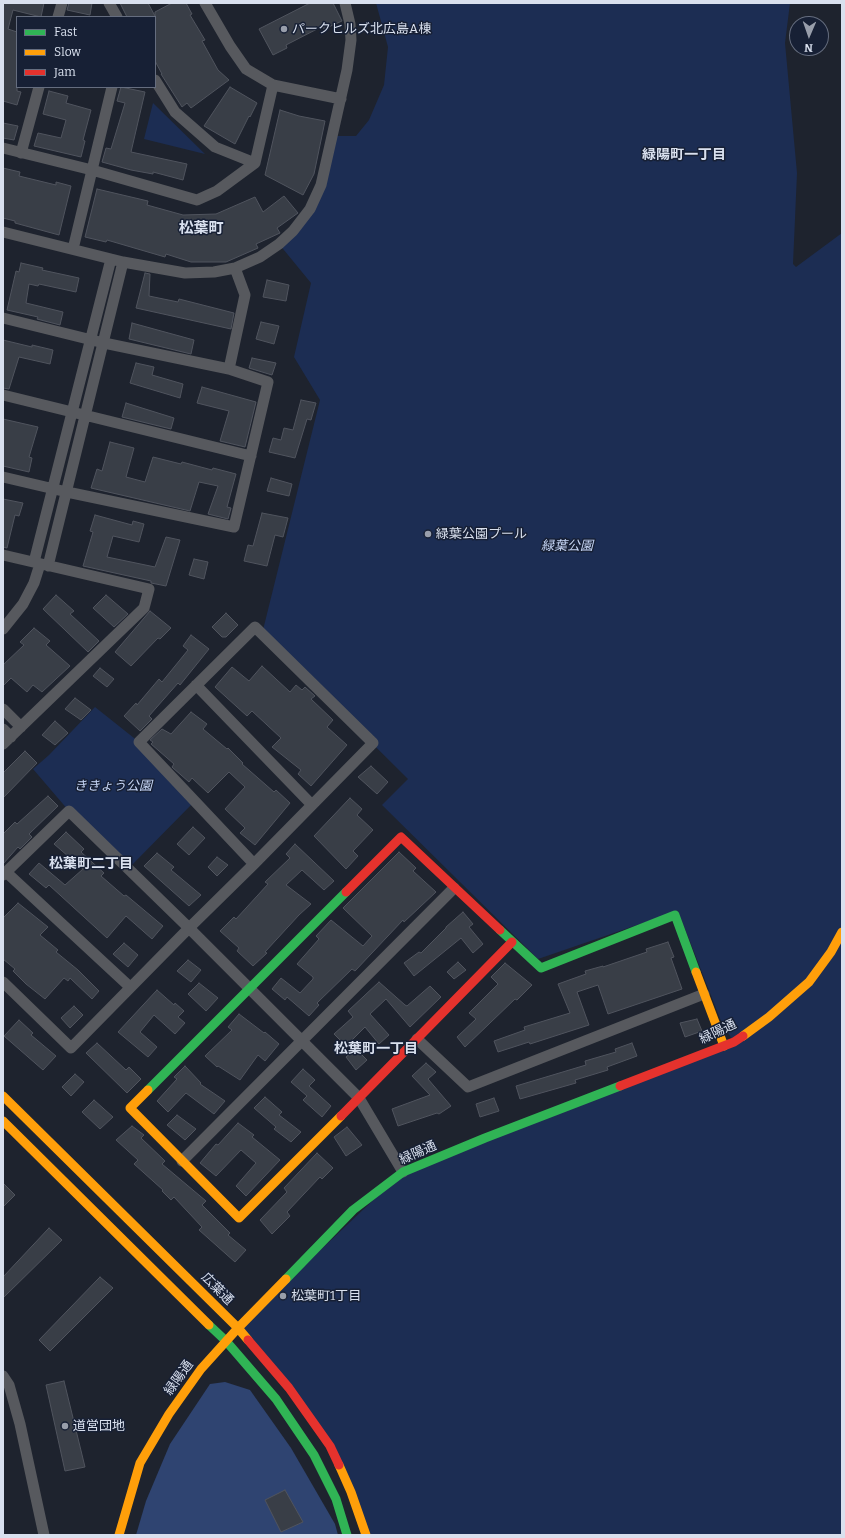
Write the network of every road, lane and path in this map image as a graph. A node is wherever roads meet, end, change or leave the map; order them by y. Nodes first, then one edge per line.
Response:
1 (62, 3) edge
2 (109, 3) edge
3 (205, 3) edge
4 (345, 3) edge
5 (58, 16) edge
6 (116, 16) edge
7 (156, 82) edge
8 (273, 84) junction
9 (39, 88) edge
10 (112, 88) edge
11 (341, 99) junction
12 (3, 148) edge
13 (21, 153) junction
14 (255, 163) junction
15 (92, 170) junction
16 (3, 232) edge
17 (73, 249) junction
18 (111, 259) junction
19 (123, 262) junction
20 (235, 268) junction
21 (3, 318) edge
22 (90, 339) junction
23 (104, 343) junction
24 (229, 369) junction
25 (3, 395) edge
26 (72, 412) junction
27 (86, 416) junction
28 (252, 456) junction
29 (3, 476) edge
30 (53, 488) junction
31 (67, 492) junction
32 (3, 555) edge
33 (41, 564) junction
34 (3, 629) edge
35 (196, 685) junction
36 (3, 709) edge
37 (21, 727) junction
38 (6, 737) edge
39 (312, 805) junction
40 (254, 864) junction
41 (4, 873) edge
42 (454, 888) junction
43 (189, 928) junction
44 (842, 932) edge
45 (512, 942) junction
46 (3, 982) edge
47 (130, 987) junction
48 (250, 988) junction
49 (704, 994) junction
50 (417, 1039) junction
51 (300, 1041) junction
52 (724, 1046) junction
53 (3, 1096) edge
54 (359, 1098) junction
55 (3, 1121) edge
56 (182, 1161) junction
57 (403, 1172) junction
58 (238, 1328) junction
59 (226, 1341) junction
60 (3, 1376) edge
61 (44, 1535) edge
62 (119, 1535) edge
63 (347, 1535) edge
64 (366, 1535) edge

1 - 5 street
2 - 6 street
3 - 8 street
4 - 11 street
7 - 14 street
8 - 11 street
8 - 14 street
9 - 13 street
10 - 15 street
11 - 20 street
12 - 13 street
13 - 15 street
14 - 15 street
15 - 17 street
16 - 17 street
17 - 18 street
18 - 19 street
18 - 22 street
19 - 20 street
19 - 23 street
20 - 24 street
21 - 22 street
22 - 23 street
22 - 26 street
23 - 24 street
23 - 27 street
24 - 28 street
25 - 26 street
26 - 27 street
26 - 30 street
27 - 28 street
27 - 31 street
28 - 31 street
29 - 30 street
30 - 31 street
30 - 33 street
31 - 33 street
32 - 33 street
33 - 34 street
33 - 37 street
35 - 39 street
35 - 39 street
35 - 40 street
36 - 37 street
37 - 38 street
39 - 40 street
40 - 43 street
41 - 43 street
41 - 47 street
42 - 45 street
42 - 48 street
42 - 51 street
43 - 47 street
43 - 48 street
44 - 52 street, 緑陽通
45 - 49 street
45 - 50 street
46 - 47 street
48 - 51 street
48 - 56 street
49 - 50 street
49 - 52 street
50 - 54 street
51 - 54 street
51 - 56 street
52 - 57 street, 緑陽通
53 - 58 street, 広葉通
54 - 56 street
54 - 57 street
55 - 59 street
57 - 58 street, 緑陽通
58 - 59 street, 緑陽通
58 - 64 street, 広葉通
59 - 62 street, 緑陽通
59 - 63 street
60 - 61 street

